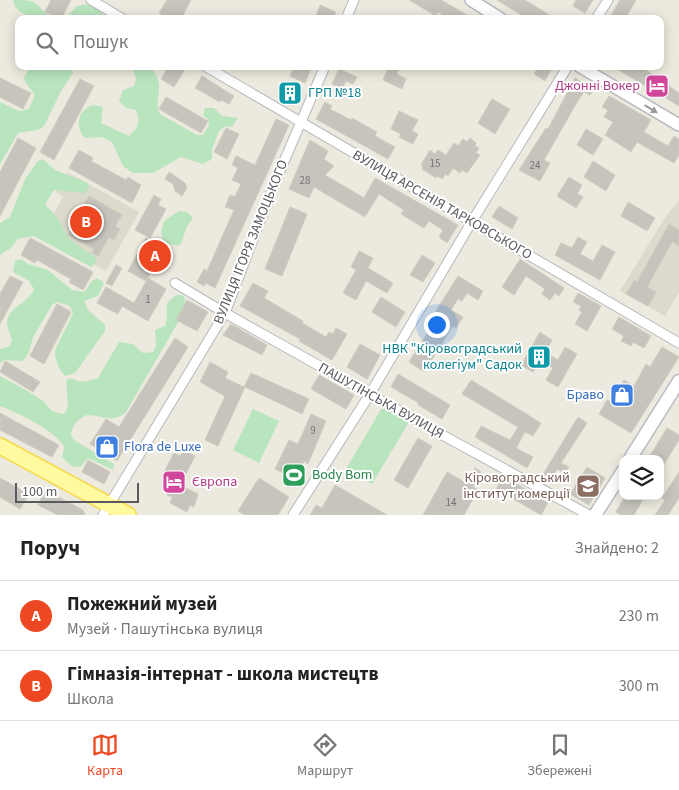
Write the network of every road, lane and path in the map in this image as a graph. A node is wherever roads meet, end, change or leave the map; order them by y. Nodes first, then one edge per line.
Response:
1 (91, 0) edge
2 (354, 0) edge
3 (471, 0) edge
4 (608, 0) edge
5 (116, 15) edge
6 (348, 15) edge
7 (495, 15) edge
8 (599, 15) edge
9 (212, 70) edge
10 (323, 70) edge
11 (566, 70) edge
12 (586, 70) edge
13 (301, 122) junction
14 (679, 125) edge
15 (471, 223) junction
16 (175, 283) dead end
17 (224, 313) junction
18 (679, 343) edge
19 (679, 381) edge
20 (370, 394) junction
21 (0, 446) edge
22 (633, 455) edge
23 (619, 477) edge
24 (106, 510) edge
25 (128, 515) edge
26 (294, 515) edge
27 (589, 515) edge
28 (595, 515) edge

1 - 5 street
2 - 6 street
3 - 7 street
4 - 8 street
9 - 13 street, ВУЛИЦЯ АРСЕНІЯ ТАРКОВСЬКОГО
10 - 13 street, ВУЛИЦЯ ІГОРЯ ЗАМОЦЬКОГО
11 - 15 street
12 -> 14 street
13 - 15 street, ВУЛИЦЯ АРСЕНІЯ ТАРКОВСЬКОГО
13 - 17 street, ВУЛИЦЯ ІГОРЯ ЗАМОЦЬКОГО
15 - 18 street, ВУЛИЦЯ АРСЕНІЯ ТАРКОВСЬКОГО
15 - 20 street
16 - 17 street, ПАШУТІНСЬКА ВУЛИЦЯ
17 - 20 street, ПАШУТІНСЬКА ВУЛИЦЯ
17 - 24 street, ВУЛИЦЯ ІГОРЯ ЗАМОЦЬКОГО
19 - 22 main road
20 - 26 street
20 - 27 street, ПАШУТІНСЬКА ВУЛИЦЯ
21 - 24 main road
23 - 28 main road
24 - 25 main road

